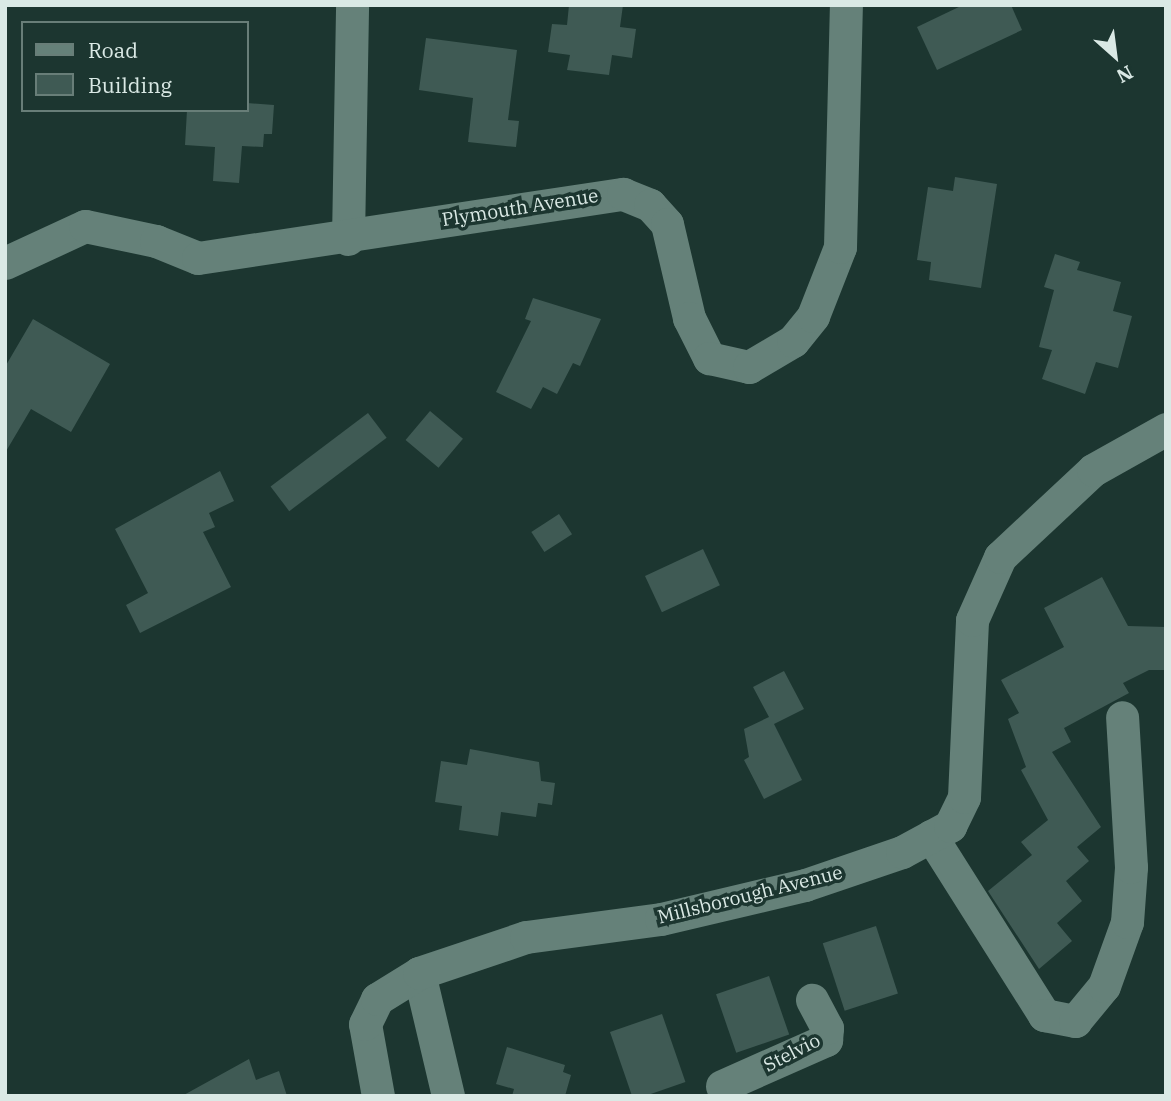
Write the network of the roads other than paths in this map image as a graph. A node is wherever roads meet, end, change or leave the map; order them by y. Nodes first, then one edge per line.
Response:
1 (352, 5) edge
2 (846, 5) edge
3 (348, 239) junction
4 (5, 263) edge
5 (1166, 429) edge
6 (1122, 717) dead end
7 (931, 836) junction
8 (419, 973) junction
9 (813, 1000) dead end
10 (720, 1093) edge
11 (378, 1096) edge
12 (449, 1096) edge

1 - 3 street
2 - 3 street, Plymouth Avenue
3 - 4 street, Plymouth Avenue
5 - 7 street, Millsborough Avenue
6 - 7 street
7 - 8 street, Millsborough Avenue
8 - 11 street, Millsborough Avenue
8 - 12 street
9 - 10 street, Stelvio

